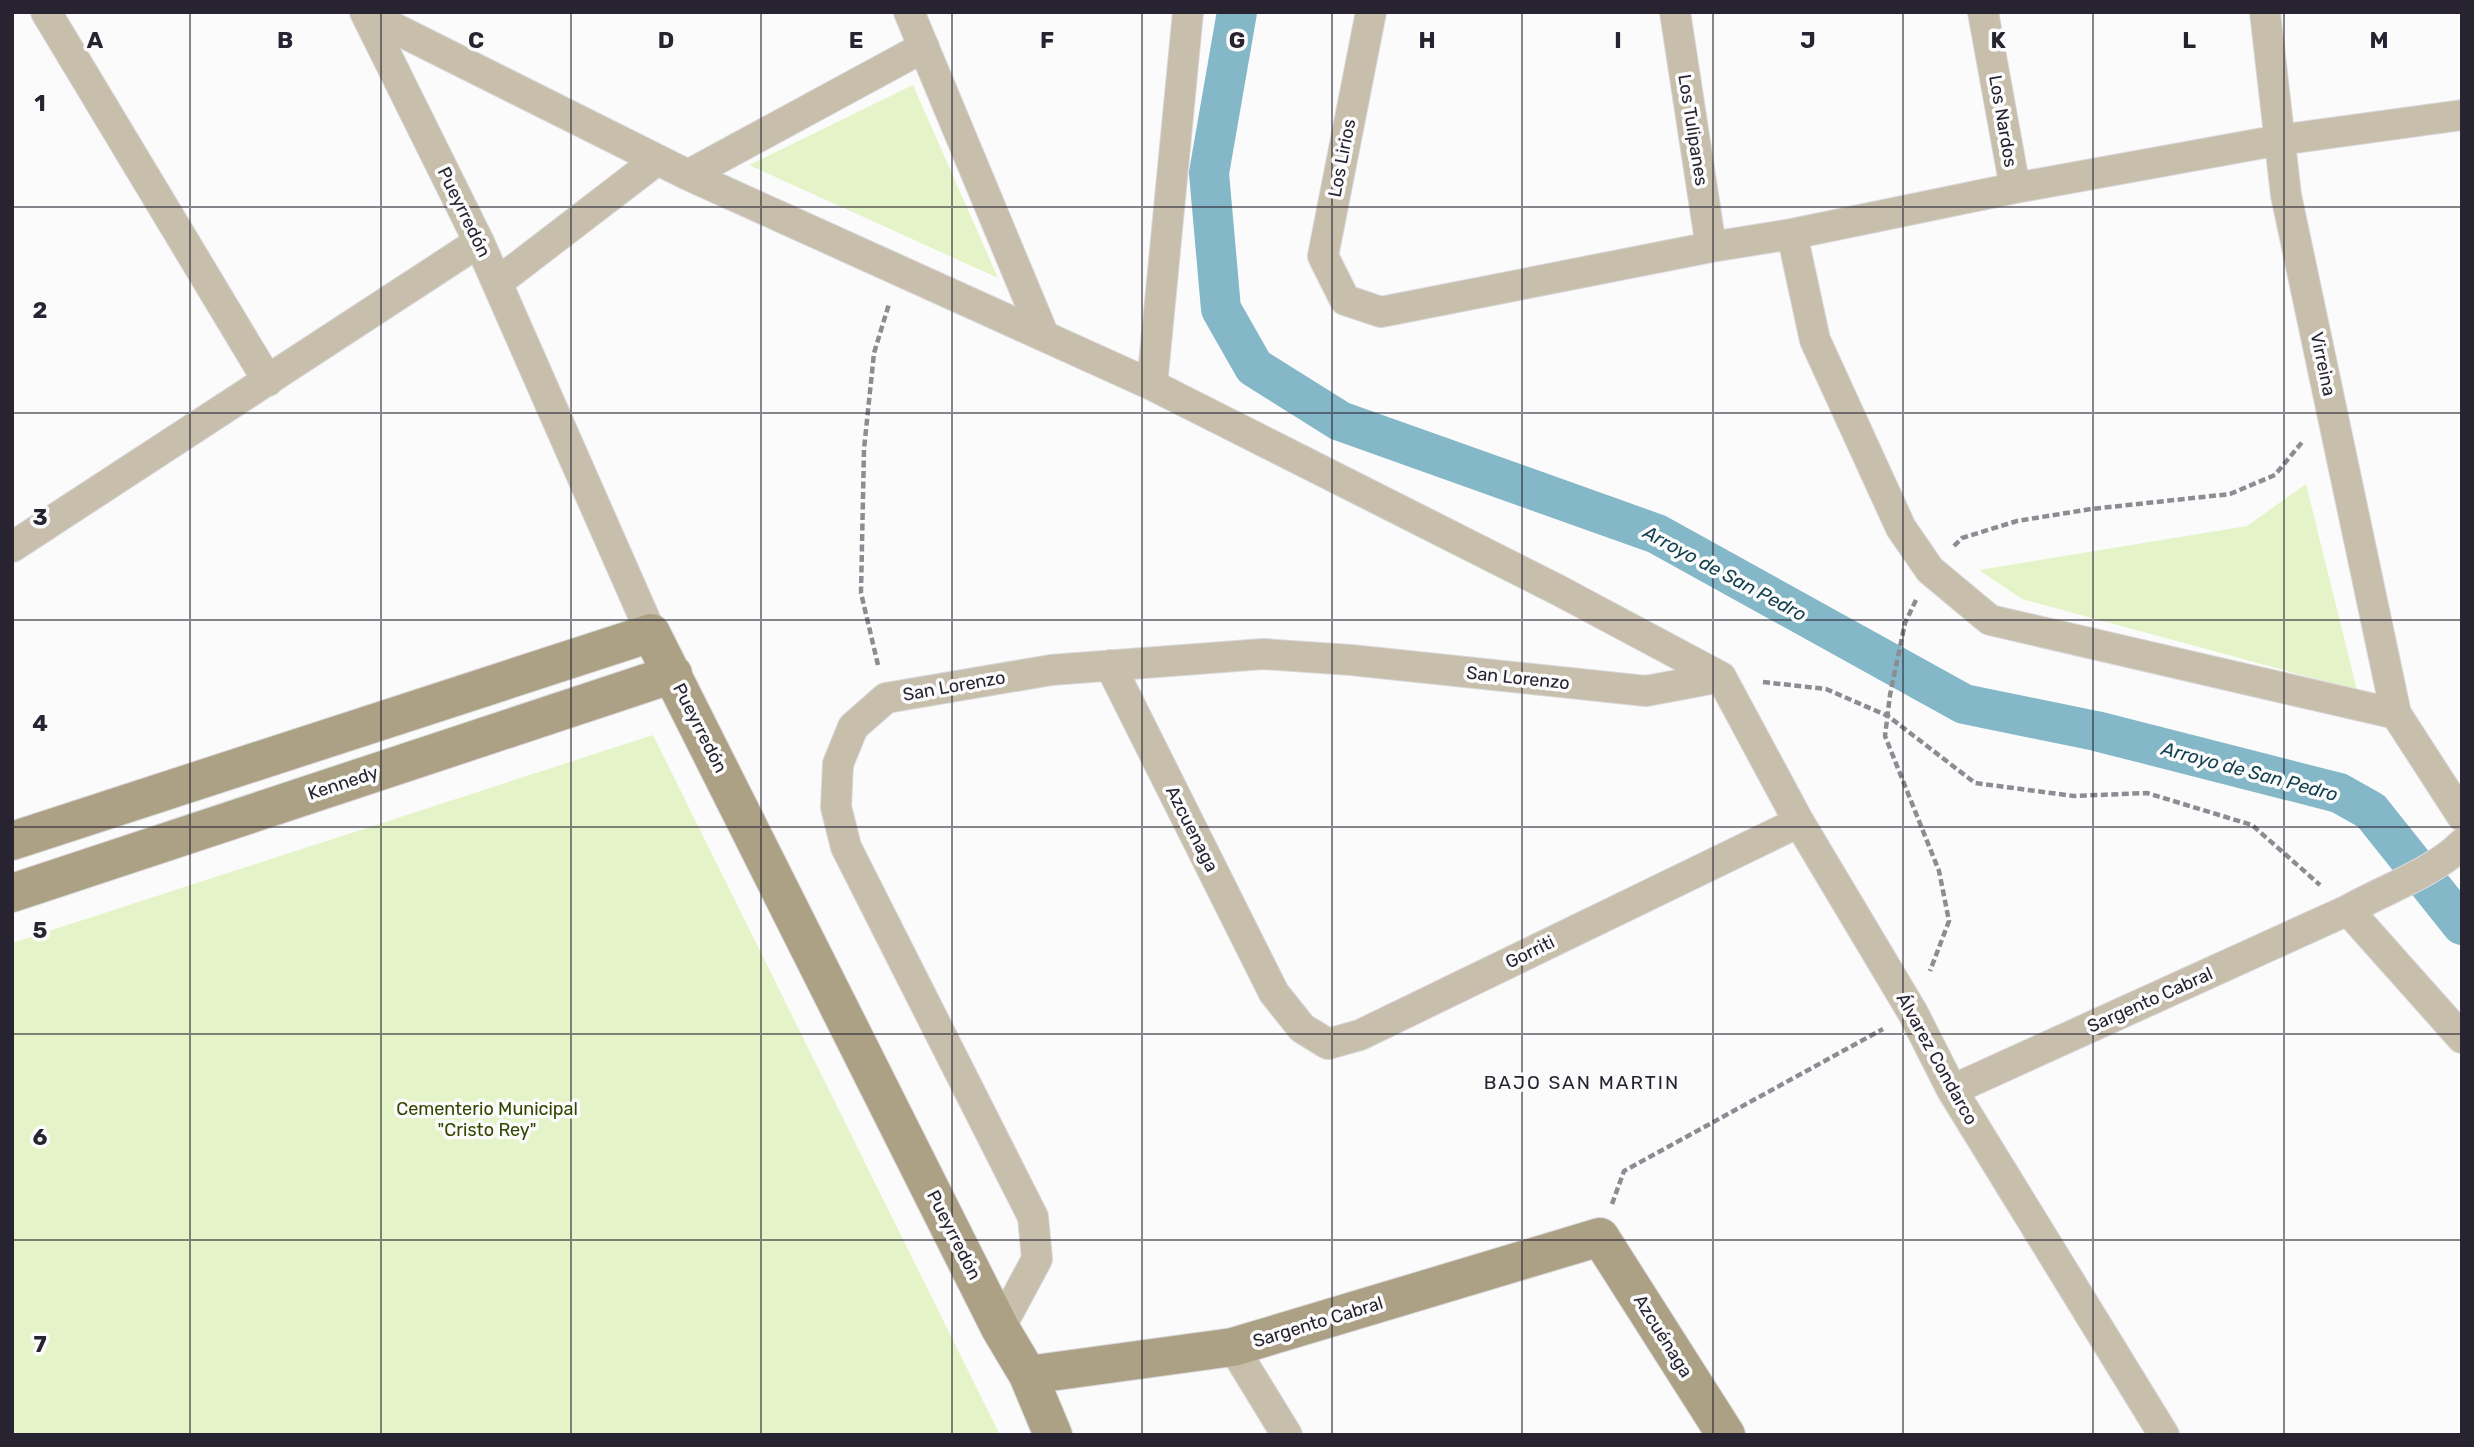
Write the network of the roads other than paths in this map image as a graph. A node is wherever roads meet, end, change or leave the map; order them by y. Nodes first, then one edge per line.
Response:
1 (46, 12) edge
2 (909, 12) edge
3 (1188, 12) edge
4 (1371, 12) edge
5 (1675, 12) edge
6 (1983, 12) edge
7 (2265, 12) edge
8 (365, 13) edge
9 (924, 47) junction
10 (2462, 115) edge
11 (2280, 140) junction
12 (657, 159) junction
13 (688, 175) junction
14 (2015, 188) junction
15 (1792, 234) junction
16 (480, 242) junction
17 (1711, 247) junction
18 (498, 282) junction
19 (1044, 336) junction
20 (268, 381) junction
21 (1152, 385) junction
22 (12, 547) edge
23 (651, 634) junction
24 (1110, 665) junction
25 (673, 674) junction
26 (1721, 677) junction
27 (2396, 714) junction
28 (2462, 816) edge
29 (1799, 822) junction
30 (12, 841) edge
31 (2453, 853) edge
32 (12, 892) edge
33 (2348, 910) junction
34 (1274, 993) joint
35 (2462, 1038) edge
36 (1952, 1090) junction
37 (1600, 1237) joint
38 (1000, 1328) junction
39 (1233, 1347) junction
40 (1028, 1375) junction
41 (1053, 1435) edge
42 (1287, 1435) edge
43 (1726, 1435) edge
44 (2164, 1435) edge

1 - 20 street
2 - 9 street
3 - 21 street
4 - 17 street, Los Lirios
5 - 17 street, Los Tulipanes
6 - 14 street, Los Nardos
7 - 11 street, Virreina
8 - 12 street
8 - 16 street, Pueyrredón
9 - 13 street
9 - 19 street
10 - 11 street
11 - 14 street
11 - 27 street, Virreina
12 - 13 street
12 - 18 street
13 - 19 street
14 - 15 street
15 - 17 street
15 - 27 street
16 - 18 street, Pueyrredón
16 - 20 street
18 - 23 street, Pueyrredón
19 - 21 street
20 - 22 street
21 - 26 street
23 - 25 street, Pueyrredón
23 - 30 street
24 - 26 street, San Lorenzo
24 - 34 street, Azcuenaga
24 - 38 street, San Lorenzo
25 - 32 street, Kennedy
25 - 38 street, Pueyrredón
26 - 29 street, Álvarez Condarco
27 - 28 street
29 - 34 street, Gorriti
29 - 36 street, Álvarez Condarco
31 - 33 street, Sargento Cabral
33 - 35 street
33 - 36 street, Sargento Cabral
36 - 44 street, Álvarez Condarco
37 - 39 street, Sargento Cabral
37 - 43 street, Azcuénaga
38 - 40 street, Pueyrredón
39 - 40 street, Sargento Cabral
39 - 42 street
40 - 41 street, Pueyrredón

